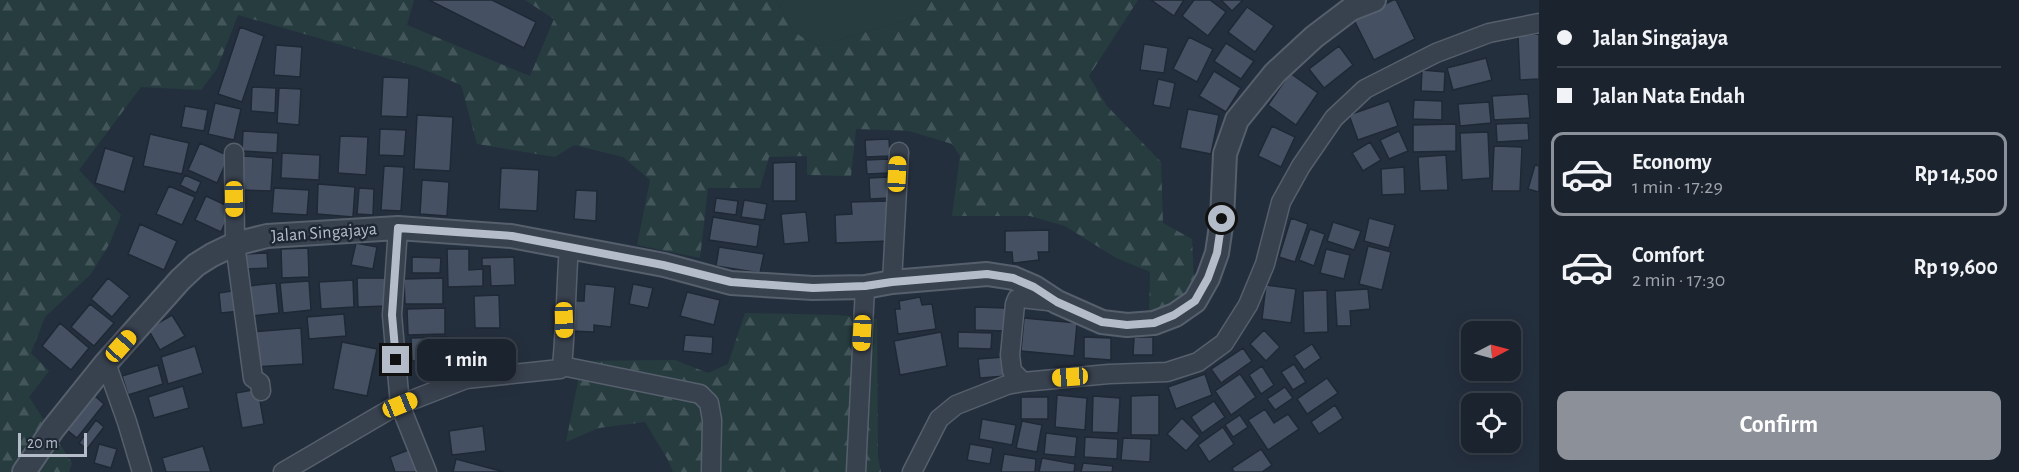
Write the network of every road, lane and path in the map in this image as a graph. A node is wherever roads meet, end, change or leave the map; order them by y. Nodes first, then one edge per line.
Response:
1 (1374, 0) edge
2 (1539, 23) edge
3 (898, 152) dead end
4 (234, 153) dead end
5 (398, 228) junction
6 (235, 244) junction
7 (569, 246) junction
8 (892, 282) junction
9 (865, 286) junction
10 (1057, 302) junction
11 (106, 363) junction
12 (562, 366) junction
13 (1023, 382) junction
14 (261, 391) dead end
15 (400, 405) junction
16 (24, 472) edge
17 (142, 472) edge
18 (283, 472) edge
19 (427, 472) edge
20 (711, 472) edge
21 (856, 472) edge
22 (912, 472) edge

1 - 10 street, Jalan Singajaya
2 - 13 street
3 - 8 street
4 - 6 street
5 - 6 street, Jalan Singajaya
5 - 7 street, Jalan Singajaya
5 - 15 street
6 - 11 street, Jalan Singajaya
6 - 14 street
7 - 9 street, Jalan Singajaya
7 - 12 street
8 - 9 street, Jalan Singajaya
8 - 10 street, Jalan Singajaya
9 - 21 street
10 - 13 street
11 - 16 street, Jalan Singajaya
11 - 17 street
12 - 15 street
12 - 20 street
13 - 22 street
15 - 18 street
15 - 19 street

